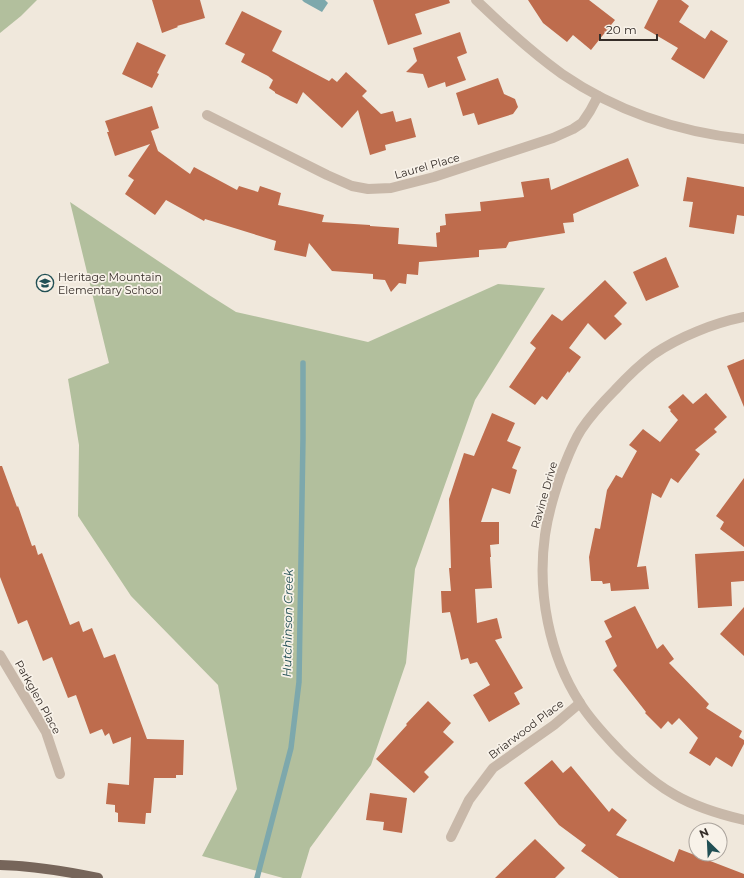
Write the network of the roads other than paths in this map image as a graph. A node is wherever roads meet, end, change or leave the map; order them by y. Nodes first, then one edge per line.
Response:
1 (476, 0) edge
2 (598, 96) junction
3 (207, 115) dead end
4 (744, 139) edge
5 (744, 317) edge
6 (0, 655) edge
7 (580, 703) junction
8 (60, 774) dead end
9 (744, 820) edge
10 (450, 837) dead end
11 (0, 865) edge
12 (98, 878) edge

1 - 2 street
2 - 3 street, Laurel Place
2 - 4 street
5 - 7 street, Ravine Drive
6 - 8 street, Parkglen Place
7 - 9 street, Ravine Drive
7 - 10 street, Briarwood Place
11 - 12 main road

